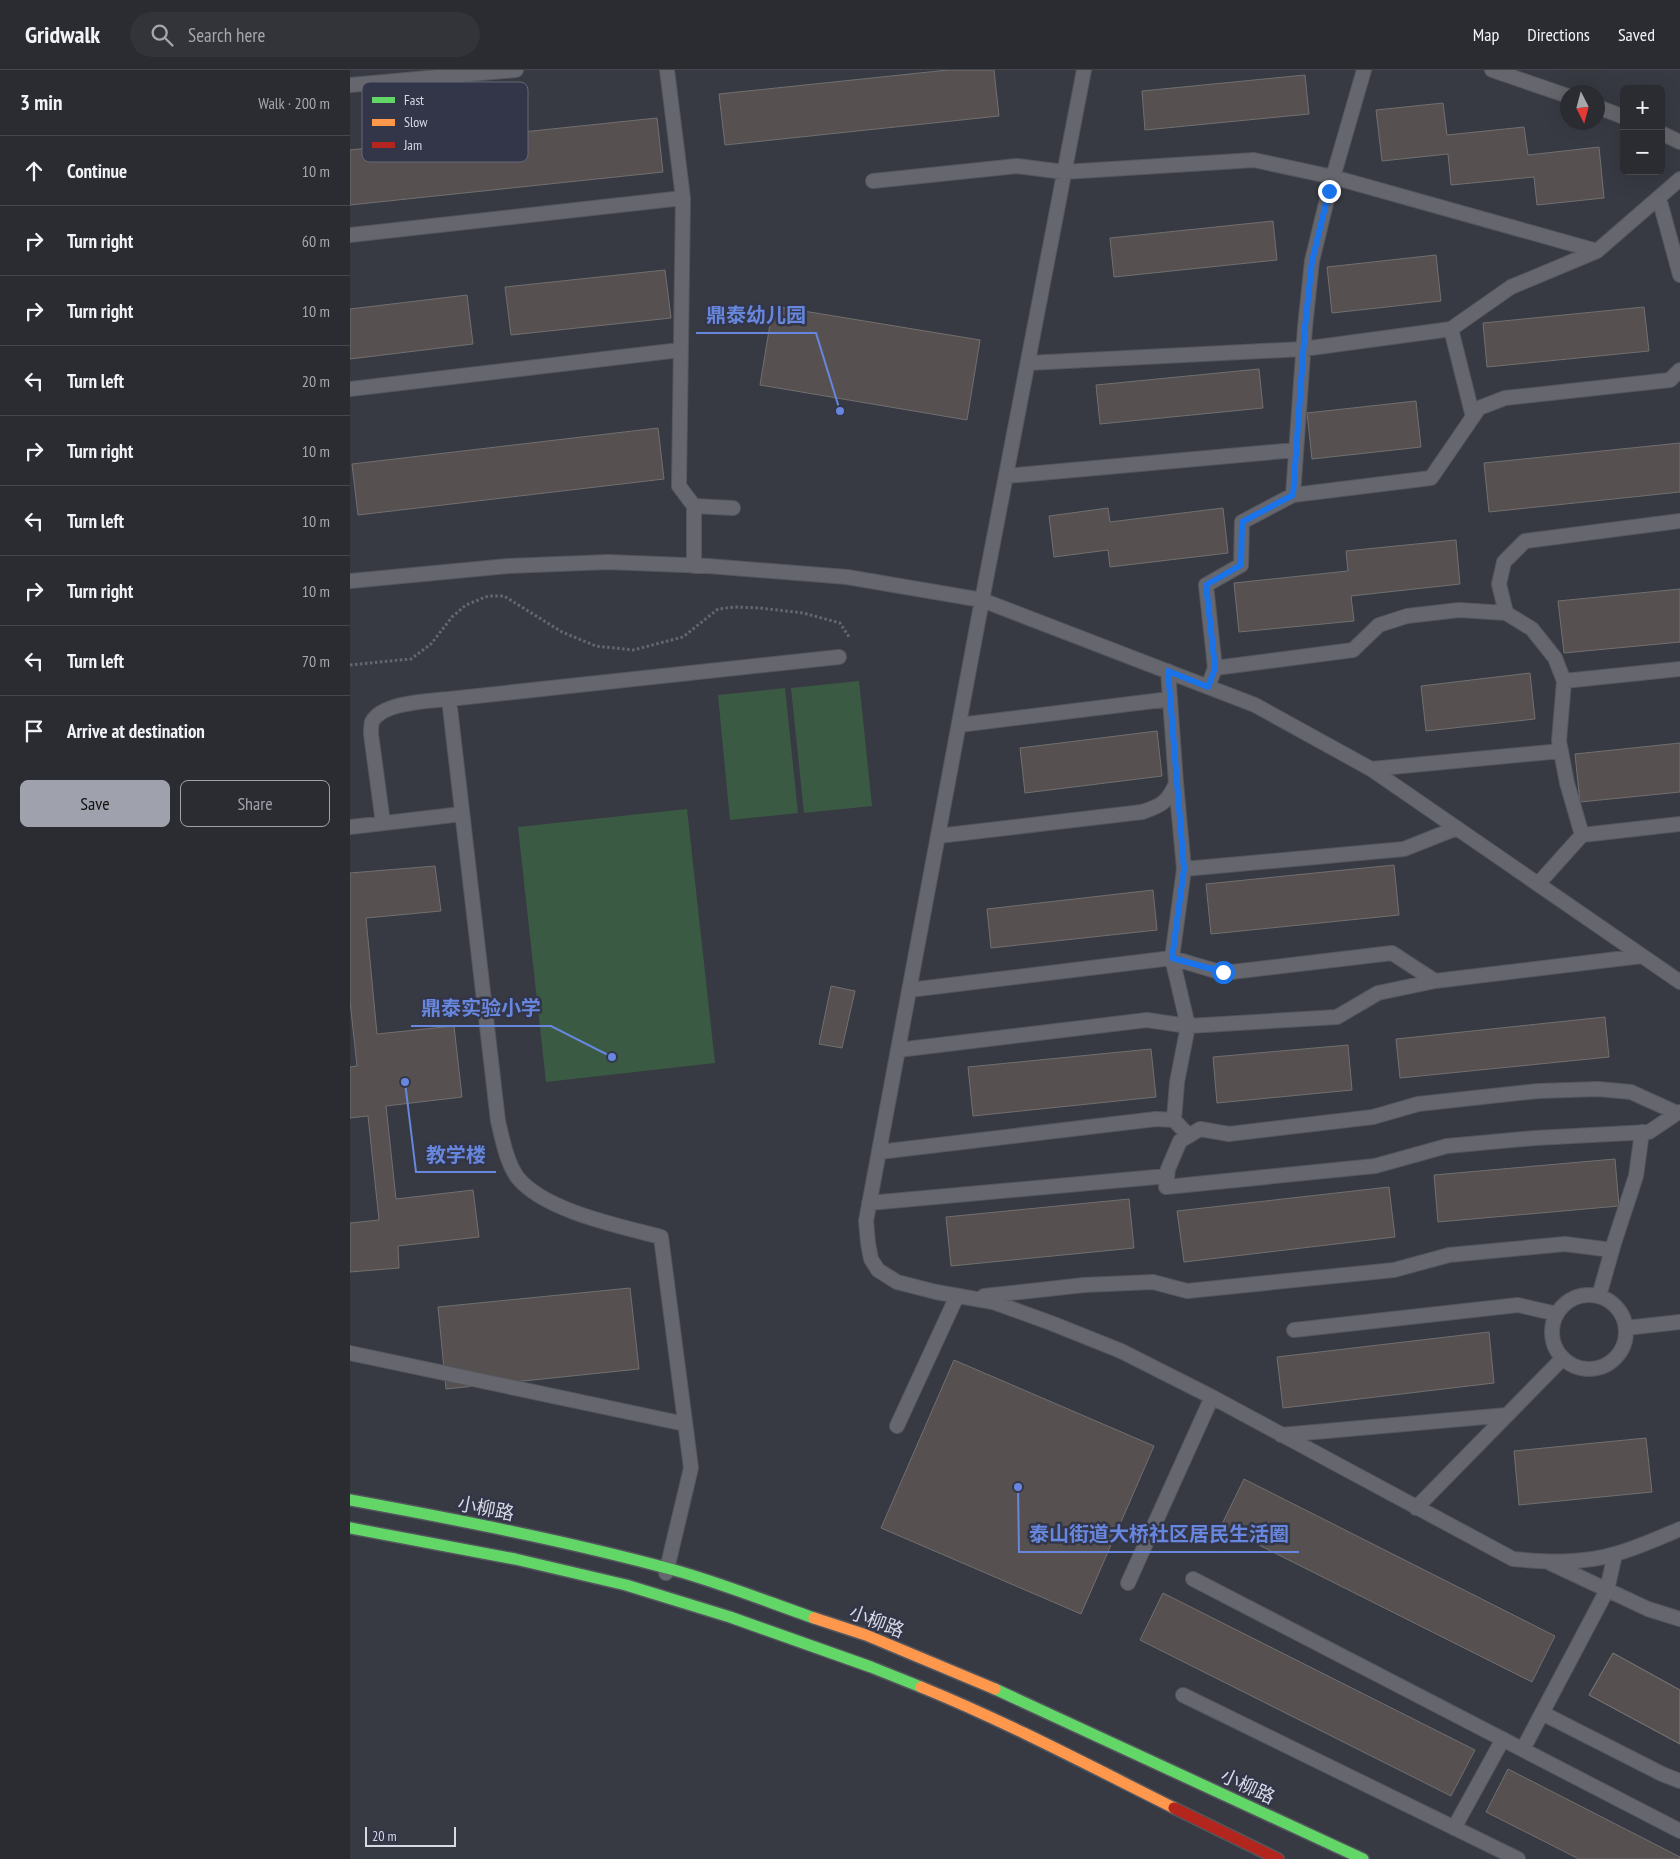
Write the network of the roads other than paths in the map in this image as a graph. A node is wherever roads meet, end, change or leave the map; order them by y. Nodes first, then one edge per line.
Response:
1 (516, 70) edge
2 (667, 70) edge
3 (1084, 70) edge
4 (1364, 70) edge
5 (1492, 70) edge
6 (1509, 72) edge
7 (383, 82) edge
8 (1560, 93) edge
9 (1605, 110) edge
10 (1620, 115) edge
11 (1665, 135) edge
12 (1680, 142) edge
13 (1064, 172) junction
14 (1333, 177) junction
15 (1680, 179) edge
16 (873, 181) dead end
17 (684, 198) junction
18 (1659, 198) junction
19 (350, 235) edge
20 (1597, 251) junction
21 (1680, 275) edge
22 (1451, 329) junction
23 (1303, 349) junction
24 (680, 350) junction
25 (1028, 363) junction
26 (1680, 370) edge
27 (350, 389) edge
28 (1473, 416) junction
29 (1296, 450) junction
30 (1006, 476) junction
31 (1293, 495) junction
32 (694, 506) junction
33 (732, 508) dead end
34 (1680, 521) edge
35 (694, 566) junction
36 (350, 581) edge
37 (982, 600) junction
38 (1506, 613) junction
39 (839, 656) road end
40 (1215, 668) junction
41 (1680, 669) edge
42 (1168, 671) junction
43 (1564, 681) junction
44 (1208, 687) junction
45 (449, 699) junction
46 (1170, 699) junction
47 (959, 725) junction
48 (1561, 751) junction
49 (1371, 769) junction
50 (1176, 783) junction
51 (462, 814) junction
52 (383, 823) junction
53 (1680, 824) edge
54 (350, 827) edge
55 (1456, 828) junction
56 (1582, 835) junction
57 (938, 836) junction
58 (1184, 869) junction
59 (1538, 884) junction
60 (1642, 956) junction
61 (1172, 958) junction
62 (1435, 981) junction
63 (1680, 982) edge
64 (909, 990) junction
65 (1188, 1026) junction
66 (898, 1050) junction
67 (1679, 1113) edge
68 (1174, 1120) junction
69 (1642, 1132) junction
70 (1189, 1136) junction
71 (879, 1152) junction
72 (1167, 1176) junction
73 (869, 1203) junction
74 (1612, 1250) junction
75 (1600, 1296) junction
76 (963, 1297) junction
77 (1557, 1314) junction
78 (1680, 1322) edge
79 (1626, 1328) junction
80 (1294, 1330) dead end
81 (350, 1353) edge
82 (1562, 1358) junction
83 (1212, 1397) junction
84 (1507, 1415) junction
85 (685, 1424) junction
86 (897, 1426) dead end
87 (1281, 1435) junction
88 (350, 1500) edge
89 (1416, 1508) junction
90 (350, 1528) edge
91 (1680, 1529) edge
92 (1615, 1554) junction
93 (1549, 1562) junction
94 (667, 1569) junction
95 (1193, 1579) dead end
96 (1128, 1583) dead end
97 (1607, 1590) junction
98 (659, 1595) junction
99 (1680, 1619) edge
100 (1183, 1695) dead end
101 (1542, 1713) junction
102 (1503, 1739) junction
103 (1523, 1749) junction
104 (1680, 1781) edge
105 (1454, 1828) junction
106 (1680, 1831) edge
107 (1278, 1859) edge
108 (1362, 1859) edge
109 (1518, 1859) edge

1 - 7 lane
2 - 17 lane
3 - 13 lane
4 - 14 lane
5 - 6 lane
6 - 8 lane
9 - 10 lane
11 - 12 lane
13 - 14 lane
13 - 16 lane
13 - 25 lane
14 - 20 lane
14 - 23 lane
15 - 18 lane
17 - 19 lane
17 - 24 lane
18 - 20 lane
18 - 21 lane
20 - 22 lane
22 - 23 lane
22 - 28 lane
23 - 25 lane
23 - 29 lane
24 - 27 lane
24 - 32 lane
25 - 30 lane
26 - 28 lane
28 - 31 lane
29 - 30 lane
29 - 31 lane
30 - 37 lane
31 - 40 lane
32 - 33 lane
32 - 35 lane
34 - 38 lane
35 - 36 lane
35 - 37 lane
37 - 42 lane
37 - 47 lane
38 - 40 lane
38 - 43 lane
39 - 45 lane
40 - 44 lane
41 - 43 lane
42 - 44 lane
42 - 46 lane
43 - 48 lane
44 - 49 lane
45 - 51 lane
45 - 52 lane
46 - 47 lane
46 - 50 lane
47 - 57 lane
48 - 49 lane
48 - 56 lane
49 - 55 lane
50 - 57 lane
50 - 58 lane
51 - 52 lane
51 - 85 lane
52 - 54 lane
53 - 56 lane
55 - 58 lane
55 - 59 lane
56 - 59 lane
57 - 64 lane
58 - 61 lane
59 - 60 lane
60 - 62 lane
60 - 63 lane
61 - 62 lane
61 - 64 lane
61 - 65 lane
62 - 65 lane
64 - 66 lane
65 - 66 lane
65 - 68 lane
66 - 71 lane
67 - 69 lane
67 - 70 lane
68 - 70 lane
68 - 71 lane
69 - 72 lane
69 - 74 lane
70 - 72 lane
71 - 73 lane
72 - 73 lane
73 - 76 lane
74 - 75 lane
74 - 76 lane
75 - 77 lane
75 - 79 lane
76 - 83 lane
76 - 86 lane
77 - 80 lane
77 - 82 lane
78 - 79 lane
79 - 82 lane
81 - 85 lane
82 - 84 lane
83 - 87 lane
83 - 96 lane
84 - 87 lane
84 - 89 lane
85 - 94 lane
87 - 89 lane
88 - 94 street, 小柳路
89 - 93 lane
90 - 98 street
91 - 92 lane
92 - 93 lane
92 - 97 lane
93 - 97 lane
94 - 98 lane
94 - 108 street, 小柳路
95 - 102 lane
97 - 99 lane
97 - 101 lane
98 - 107 street
100 - 105 lane
101 - 103 lane
101 - 104 lane
102 - 103 lane
102 - 105 lane
103 - 106 lane
105 - 109 lane

